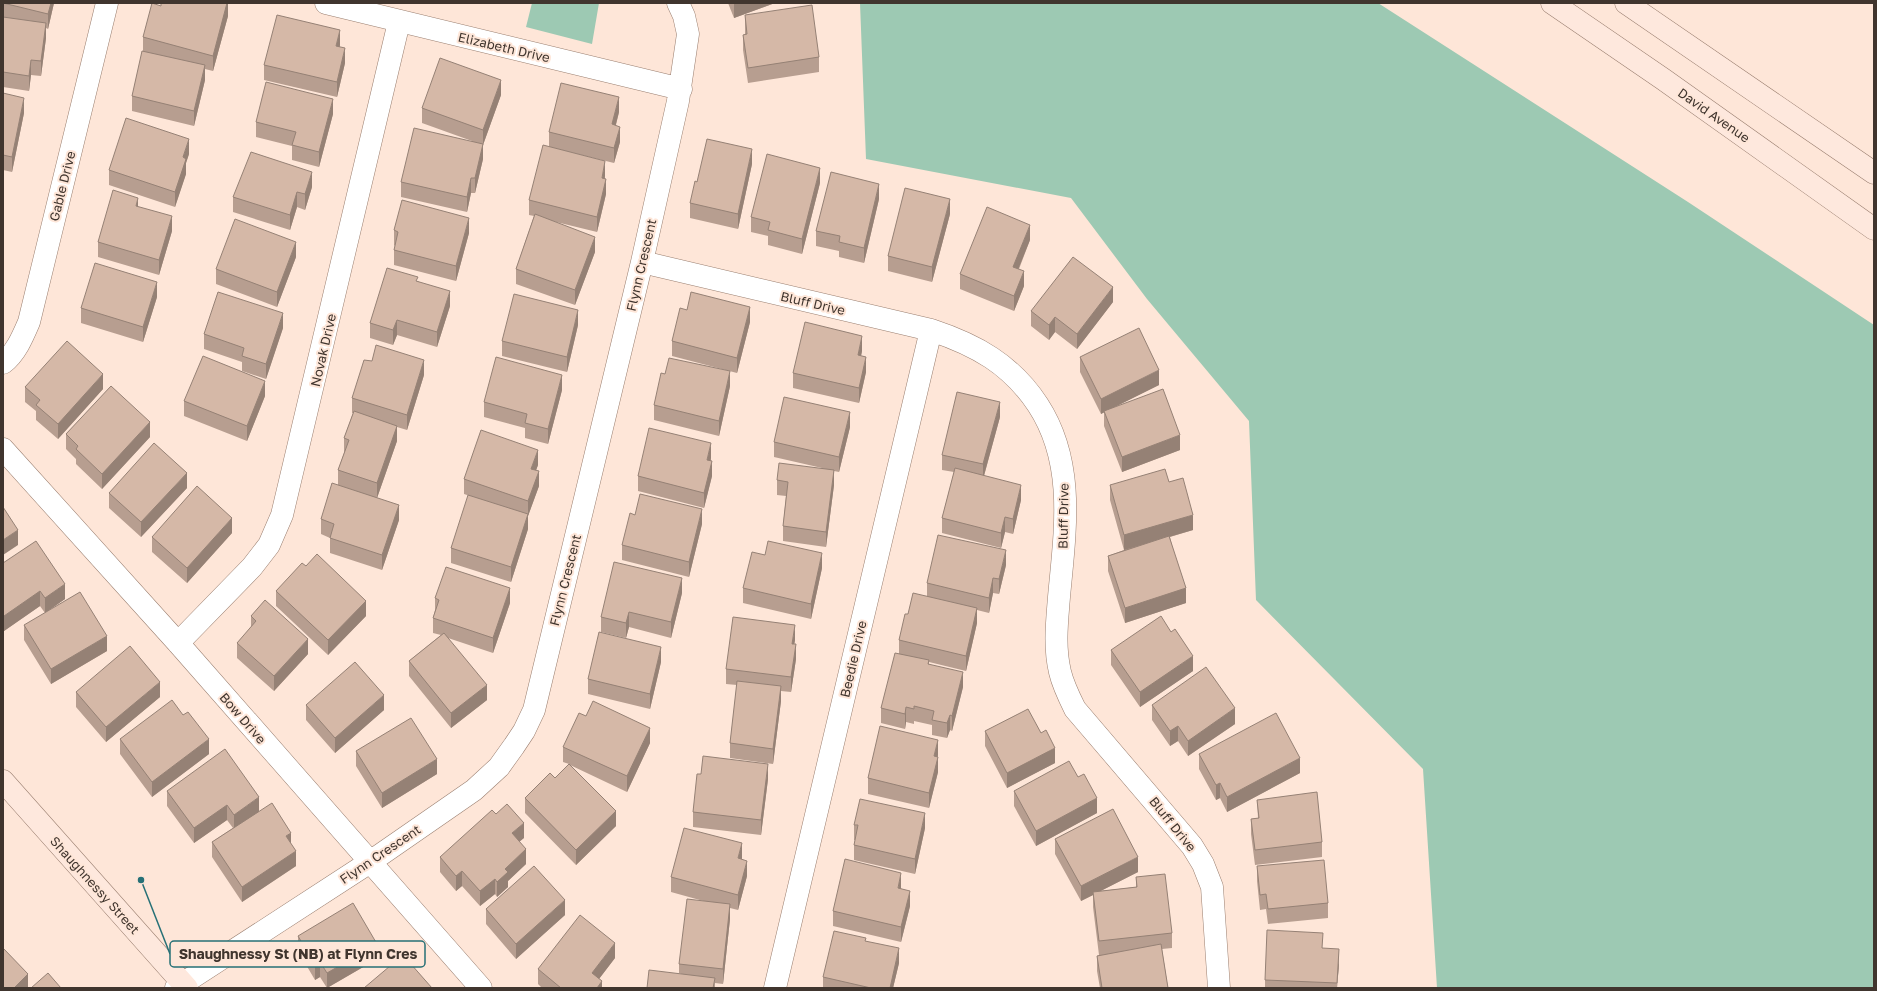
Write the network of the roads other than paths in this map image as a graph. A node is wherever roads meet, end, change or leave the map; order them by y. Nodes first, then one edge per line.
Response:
1 (107, 3) edge
2 (326, 3) edge
3 (678, 3) edge
4 (1552, 3) edge
5 (1626, 3) edge
6 (399, 22) junction
7 (681, 88) junction
8 (1874, 173) edge
9 (1874, 229) edge
10 (642, 262) junction
11 (931, 330) junction
12 (3, 363) edge
13 (3, 449) edge
14 (178, 643) junction
15 (3, 781) edge
16 (370, 862) junction
17 (182, 986) edge
18 (481, 988) edge
19 (775, 988) edge
20 (1219, 988) edge

1 - 12 street, Gable Drive
2 - 6 street, Elizabeth Drive
3 - 7 street, Flynn Crescent
4 - 9 main road, David Avenue
5 - 8 main road
6 - 7 street, Elizabeth Drive
6 - 14 street, Novak Drive
7 - 10 street, Flynn Crescent
10 - 11 street, Bluff Drive
10 - 16 street, Flynn Crescent
11 - 19 street, Beedie Drive
11 - 20 street, Bluff Drive
13 - 14 street, Bow Drive
14 - 16 street, Bow Drive
15 - 17 main road, Shaughnessy Street
16 - 17 street, Flynn Crescent
16 - 18 street, Bow Drive

